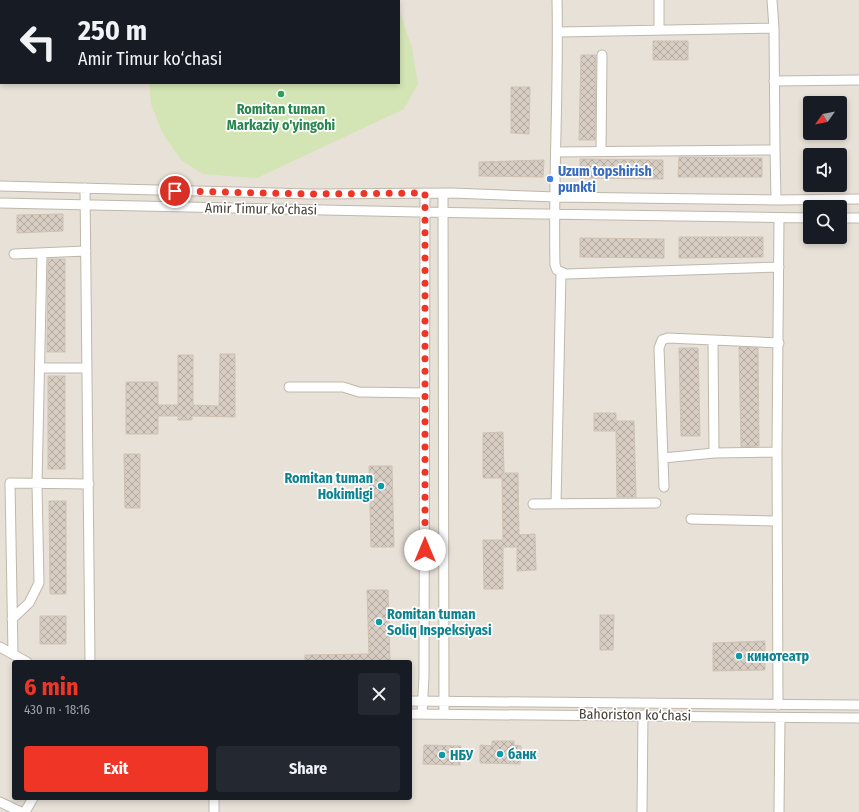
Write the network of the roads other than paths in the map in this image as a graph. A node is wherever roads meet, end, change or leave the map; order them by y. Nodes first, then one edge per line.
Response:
1 (557, 0) edge
2 (659, 0) edge
3 (772, 0) edge
4 (774, 28) junction
5 (659, 30) junction
6 (558, 32) junction
7 (602, 55) dead end
8 (859, 80) edge
9 (774, 81) junction
10 (775, 150) junction
11 (601, 151) junction
12 (557, 152) junction
13 (0, 186) edge
14 (85, 188) junction
15 (425, 193) junction
16 (443, 194) junction
17 (555, 197) junction
18 (859, 199) edge
19 (776, 200) junction
20 (0, 203) edge
21 (85, 205) junction
22 (426, 212) junction
23 (443, 212) junction
24 (554, 215) junction
25 (779, 218) junction
26 (803, 218) edge
27 (847, 218) edge
28 (859, 218) edge
29 (86, 251) junction
30 (42, 253) junction
31 (14, 254) dead end
32 (779, 267) junction
33 (561, 273) junction
34 (713, 340) junction
35 (779, 343) junction
36 (41, 368) junction
37 (87, 368) junction
38 (289, 387) dead end
39 (425, 393) junction
40 (777, 452) junction
41 (714, 453) junction
42 (663, 458) junction
43 (0, 483) edge
44 (10, 483) junction
45 (37, 484) junction
46 (89, 484) junction
47 (664, 487) dead end
48 (656, 503) dead end
49 (534, 504) dead end
50 (556, 504) junction
51 (691, 519) dead end
52 (778, 521) junction
53 (12, 619) junction
54 (0, 646) edge
55 (13, 654) junction
56 (24, 660) edge
57 (90, 660) edge
58 (412, 701) edge
59 (423, 701) junction
60 (444, 701) junction
61 (778, 705) junction
62 (859, 705) edge
63 (412, 714) edge
64 (422, 714) junction
65 (444, 714) junction
66 (643, 715) junction
67 (780, 718) junction
68 (859, 718) edge
69 (32, 800) edge
70 (214, 800) edge
71 (0, 802) edge
72 (21, 812) edge
73 (25, 812) edge
74 (214, 812) edge
75 (642, 812) edge
76 (779, 812) edge

1 - 6 street
2 - 5 street
3 - 4 street
4 - 5 street
4 - 9 street
5 - 6 street
6 - 12 street
7 - 11 street
8 - 9 street
9 - 10 street
10 - 11 street
10 - 19 street
11 - 12 street
12 - 17 street
13 - 14 street, Amir Timur ko‘chasi
14 - 15 street, Amir Timur ko‘chasi
14 - 21 street
15 - 16 street, Amir Timur ko‘chasi
15 - 22 street
16 - 17 street, Amir Timur ko‘chasi
16 - 23 street
17 - 19 street, Amir Timur ko‘chasi
17 - 24 street
18 - 19 street, Amir Timur ko‘chasi
20 - 21 street, Amir Timur ko‘chasi
21 - 22 street, Amir Timur ko‘chasi
21 - 29 street
22 - 23 street, Amir Timur ko‘chasi
22 - 39 street
23 - 24 street, Amir Timur ko‘chasi
23 - 60 street
24 - 25 street, Amir Timur ko‘chasi
24 - 33 street
25 - 26 street, Amir Timur ko‘chasi
25 - 32 street
27 - 28 street
29 - 30 street
29 - 37 street
30 - 31 street
30 - 36 street
32 - 33 street
32 - 35 street
33 - 50 street
34 - 35 street
34 - 41 street
34 - 42 street
35 - 40 street
36 - 37 street
36 - 45 street
37 - 46 street
38 - 39 street
39 - 59 street
40 - 41 street
40 - 52 street
41 - 42 street
42 - 47 street
43 - 44 street
44 - 45 street
44 - 53 street
45 - 46 street
45 - 53 street
46 - 57 street
48 - 50 street
49 - 50 street
51 - 52 street
52 - 61 street
53 - 55 street
54 - 55 street
55 - 56 street
58 - 59 street, Bahoriston ko‘chasi
59 - 60 street, Bahoriston ko‘chasi
59 - 64 street
60 - 61 street, Bahoriston ko‘chasi
60 - 65 street
61 - 62 street, Bahoriston ko‘chasi
63 - 64 street, Bahoriston ko‘chasi
64 - 65 street, Bahoriston ko‘chasi
65 - 66 street, Bahoriston ko‘chasi
66 - 67 street, Bahoriston ko‘chasi
66 - 75 street
67 - 68 street, Bahoriston ko‘chasi
67 - 76 street
69 - 73 street
70 - 74 street
71 - 72 street

